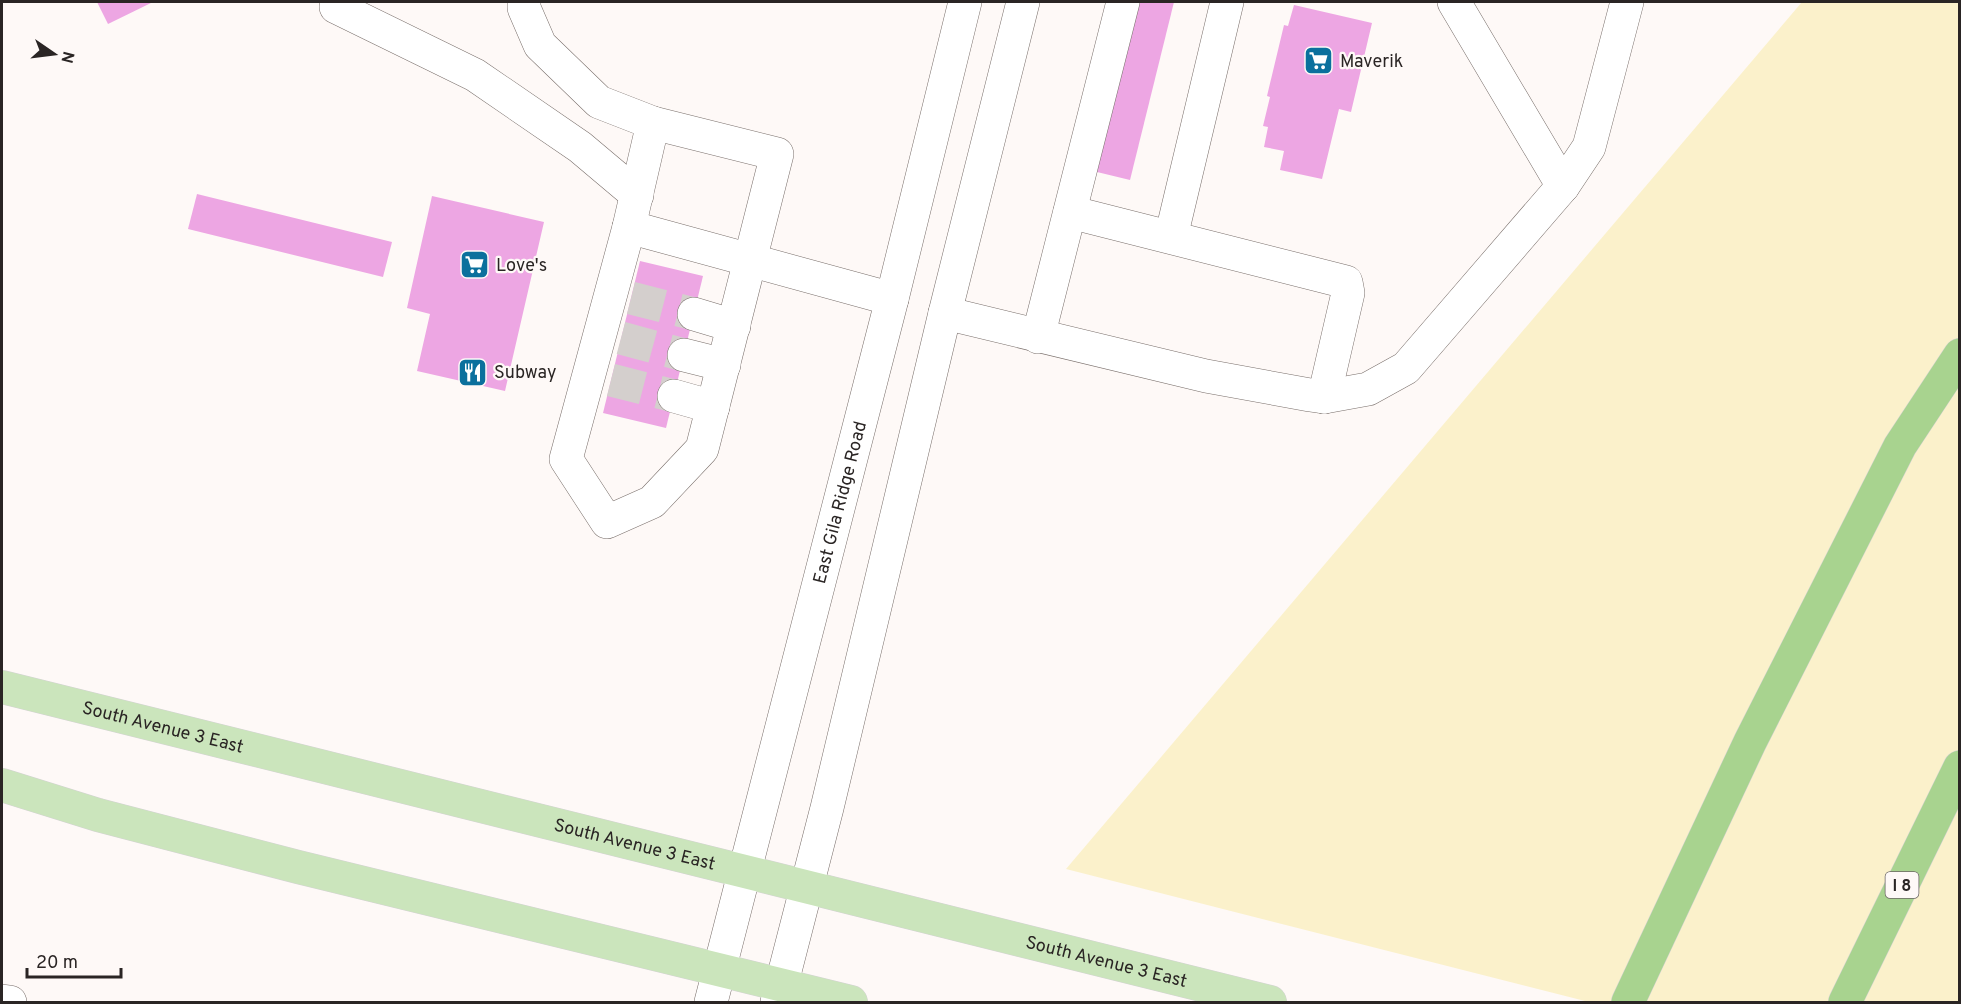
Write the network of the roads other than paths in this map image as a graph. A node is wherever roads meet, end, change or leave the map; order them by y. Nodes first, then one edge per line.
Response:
1 (524, 2) edge
2 (966, 2) edge
3 (1023, 2) edge
4 (1123, 2) edge
5 (1227, 2) edge
6 (1454, 2) edge
7 (1627, 2) edge
8 (336, 7) dead end
9 (653, 123) junction
10 (1563, 186) junction
11 (637, 195) junction
12 (1070, 212) junction
13 (629, 226) junction
14 (1171, 237) junction
15 (752, 259) junction
16 (892, 299) junction
17 (945, 313) junction
18 (694, 314) tunnel mouth
19 (734, 326) junction
20 (1038, 337) junction
21 (684, 355) tunnel mouth
22 (1959, 355) edge
23 (724, 365) junction
24 (674, 396) tunnel mouth
25 (1324, 397) junction
26 (713, 407) junction
27 (2, 687) edge
28 (1959, 767) edge
29 (2, 785) edge
30 (744, 873) junction
31 (806, 889) junction
32 (719, 970) junction
33 (779, 994) edge
34 (2, 1001) edge
35 (10, 1002) edge
36 (711, 1002) edge
37 (851, 1002) edge
38 (1270, 1002) edge
39 (1628, 1002) edge
40 (1845, 1002) edge

1 - 9 street
2 - 16 street, East Gila Ridge Road
3 - 17 street
4 - 12 street
5 - 14 street
6 - 10 street
7 - 10 street
8 - 11 street
9 - 11 street
9 - 15 street
10 - 25 street
11 - 13 street
12 - 14 street
12 - 20 street
13 - 15 street
13 - 26 street
14 - 25 street
15 - 16 street
15 - 19 street
16 - 30 street, East Gila Ridge Road
17 - 20 street
17 - 31 street
18 - 19 street
19 - 23 street
20 - 25 street
21 - 23 street
22 - 39 highway
23 - 26 street
24 - 26 street
27 - 30 main road, South Avenue 3 East
28 - 40 highway, I 8
29 - 32 main road
30 - 31 main road, South Avenue 3 East
30 - 32 street, East Gila Ridge Road
31 - 33 street
31 - 38 main road, South Avenue 3 East
32 - 33 main road
32 - 36 street, East Gila Ridge Road
33 - 37 main road
34 - 35 street

